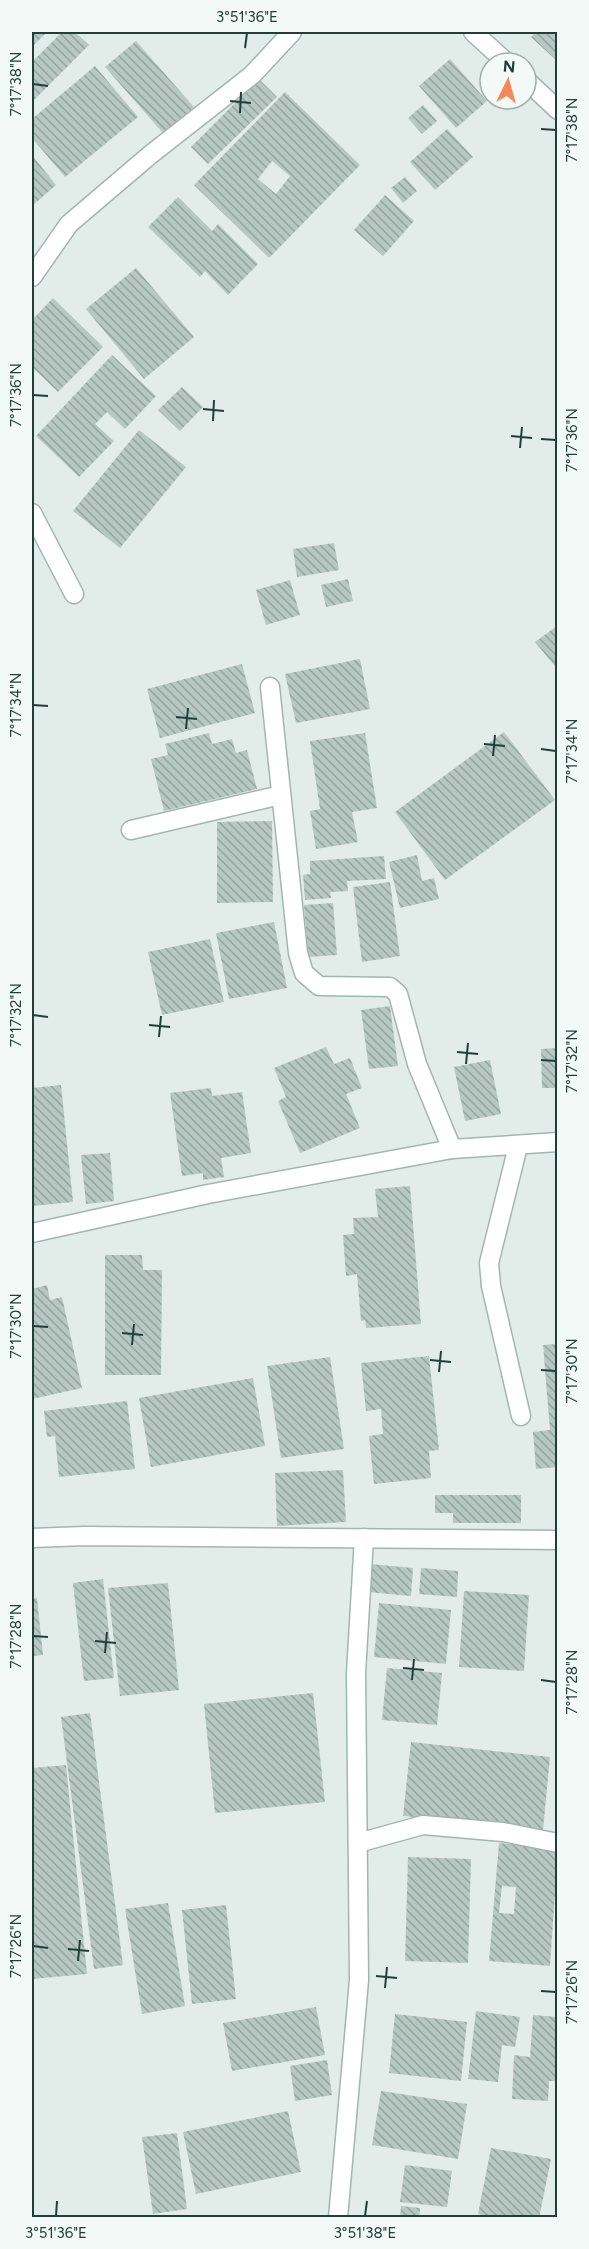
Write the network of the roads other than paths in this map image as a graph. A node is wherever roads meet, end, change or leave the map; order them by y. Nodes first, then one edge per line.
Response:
1 (292, 32) edge
2 (474, 32) edge
3 (494, 51) edge
4 (538, 91) edge
5 (558, 110) edge
6 (32, 277) edge
7 (32, 513) edge
8 (74, 594) dead end
9 (270, 687) dead end
10 (281, 795) junction
11 (130, 830) dead end
12 (558, 1143) edge
13 (518, 1146) junction
14 (452, 1149) junction
15 (32, 1233) edge
16 (521, 1416) dead end
17 (32, 1538) edge
18 (364, 1538) junction
19 (558, 1540) edge
20 (358, 1843) junction
21 (558, 1843) edge
22 (338, 2217) edge

1 - 6 street
2 - 3 street
4 - 5 street
7 - 8 street
9 - 10 street
10 - 11 street
10 - 14 street
12 - 13 street
13 - 14 street
13 - 16 street
14 - 15 street
17 - 18 street
18 - 19 street
18 - 20 street
20 - 21 street
20 - 22 street

